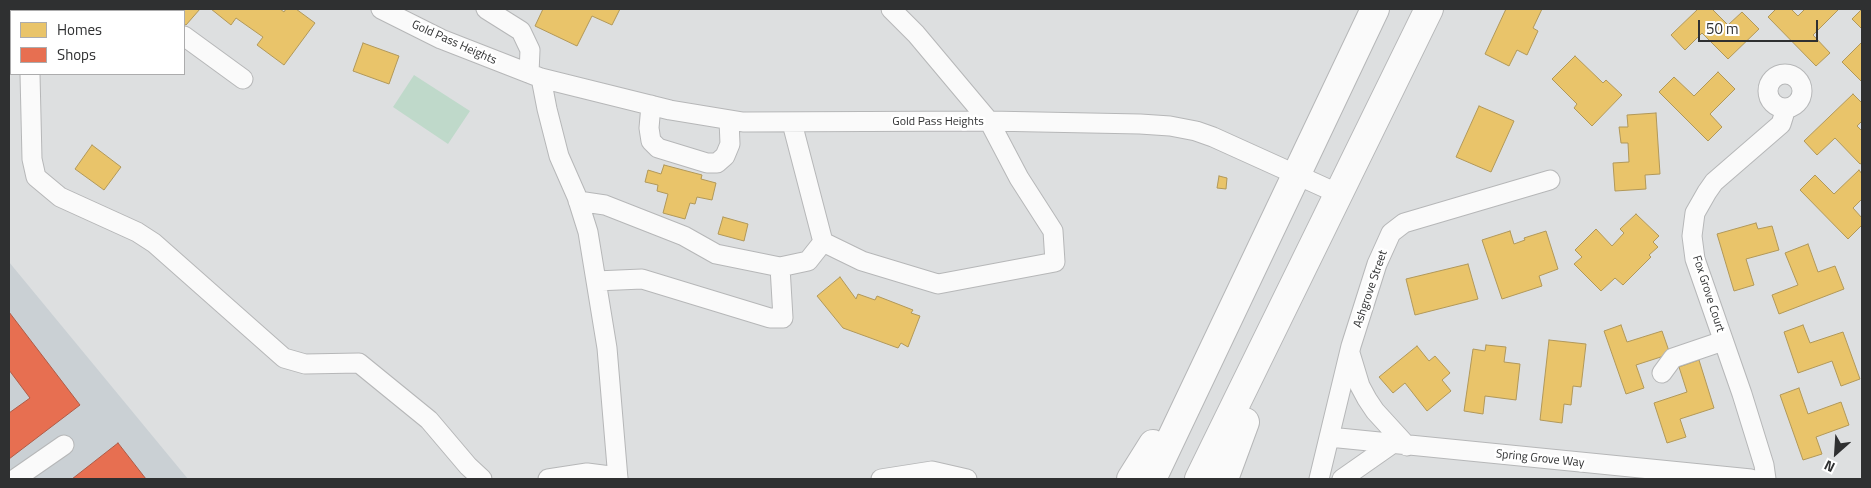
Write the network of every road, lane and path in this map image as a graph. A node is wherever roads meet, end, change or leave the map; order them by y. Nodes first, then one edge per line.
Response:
1 (382, 9) edge
2 (486, 9) edge
3 (891, 9) edge
4 (1375, 9) edge
5 (1429, 9) edge
6 (185, 37) edge
7 (30, 75) edge
8 (535, 76) junction
9 (244, 79) dead end
10 (651, 106) junction
11 (1786, 108) dead end
12 (730, 120) junction
13 (990, 121) junction
14 (792, 123) junction
15 (1296, 174) junction
16 (1550, 180) dead end
17 (1339, 194) junction
18 (578, 201) junction
19 (1324, 226) junction
20 (823, 242) junction
21 (780, 268) junction
22 (596, 281) junction
23 (1230, 316) junction
24 (1723, 341) junction
25 (1350, 353) junction
26 (1662, 373) dead end
27 (1330, 437) junction
28 (64, 444) dead end
29 (1400, 445) junction
30 (1570, 471) edge
31 (1691, 477) edge
32 (618, 478) edge
33 (15, 479) edge
34 (482, 479) edge
35 (548, 479) edge
36 (881, 479) edge
37 (967, 479) edge
38 (1131, 479) edge
39 (1152, 479) edge
40 (1199, 479) edge
41 (1224, 479) edge
42 (1319, 479) edge
43 (1342, 479) edge
44 (1751, 479) edge
45 (1766, 479) edge

1 - 8 street, Gold Pass Heights
2 - 8 street
3 - 13 street
4 - 15 highway
5 - 17 highway
6 - 9 street
7 - 34 street
8 - 10 street, Gold Pass Heights
8 - 18 street
10 - 12 street, Gold Pass Heights
10 - 12 street
11 - 24 street, Fox Grove Court
12 - 14 street, Gold Pass Heights
13 - 14 street, Gold Pass Heights
13 - 15 street, Gold Pass Heights
13 - 20 street
14 - 20 street
15 - 17 street, Gold Pass Heights
15 - 23 highway
16 - 25 street, Ashgrove Street
17 - 19 highway
18 - 21 street
18 - 22 street
19 - 40 highway
19 - 41 highway
20 - 21 street
21 - 22 street
22 - 32 street
23 - 38 highway
23 - 39 highway
24 - 26 street
24 - 45 street, Fox Grove Court
25 - 27 street, Ashgrove Street
25 - 29 street
27 - 29 street, Spring Grove Way
27 - 42 street, Ashgrove Street
28 - 33 street
29 - 30 street, Spring Grove Way
29 - 43 street
30 - 31 street, Spring Grove Way
31 - 44 street, Spring Grove Way
32 - 35 street
36 - 37 street

